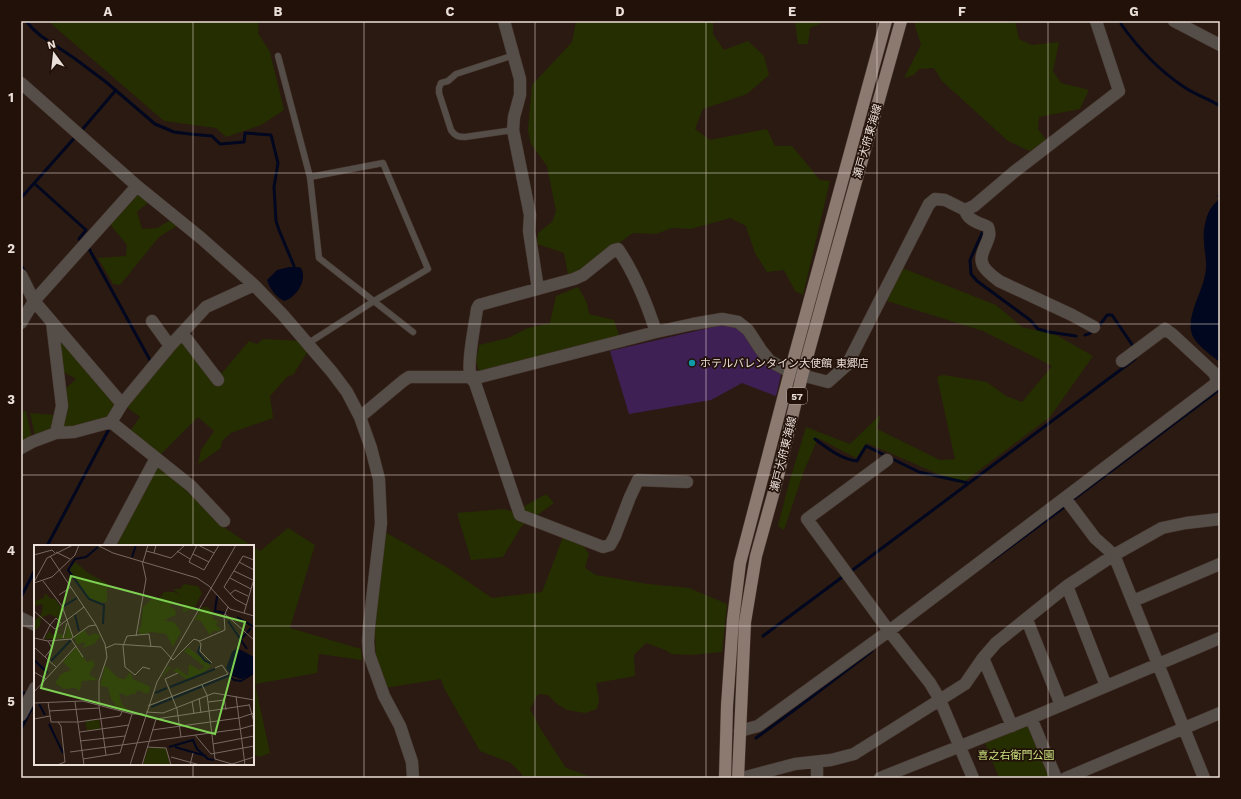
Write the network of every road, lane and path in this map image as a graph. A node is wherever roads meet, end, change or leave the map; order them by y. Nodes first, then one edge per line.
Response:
1 (504, 21) edge
2 (886, 21) edge
3 (901, 21) edge
4 (1096, 21) edge
5 (1174, 21) edge
6 (1220, 45) edge
7 (514, 55) junction
8 (278, 56) dead end
9 (21, 83) edge
10 (513, 130) junction
11 (310, 177) junction
12 (137, 186) junction
13 (965, 210) junction
14 (21, 275) edge
15 (254, 285) junction
16 (538, 289) junction
17 (34, 301) junction
18 (374, 301) junction
19 (152, 321) dead end
20 (52, 322) junction
21 (21, 323) edge
22 (1094, 327) dead end
23 (413, 332) dead end
24 (656, 332) junction
25 (182, 333) junction
26 (307, 344) junction
27 (170, 346) junction
28 (1122, 361) dead end
29 (790, 372) junction
30 (802, 376) junction
31 (471, 377) junction
32 (218, 380) dead end
33 (122, 404) junction
34 (360, 417) junction
35 (111, 422) junction
36 (56, 433) junction
37 (21, 448) edge
38 (156, 458) junction
39 (887, 460) dead end
40 (687, 482) dead end
41 (1066, 498) junction
42 (1220, 519) edge
43 (224, 521) dead end
44 (110, 545) edge
45 (1114, 555) junction
46 (1220, 564) edge
47 (1068, 586) junction
48 (1133, 601) junction
49 (21, 618) edge
50 (1027, 620) junction
51 (34, 624) edge
52 (889, 631) junction
53 (1220, 638) edge
54 (984, 658) junction
55 (1158, 664) junction
56 (1106, 686) junction
57 (34, 690) edge
58 (940, 700) junction
59 (1061, 705) junction
60 (1220, 713) edge
61 (21, 715) edge
62 (1031, 718) junction
63 (1012, 726) junction
64 (1184, 728) junction
65 (740, 731) junction
66 (959, 746) junction
67 (817, 762) junction
68 (413, 778) edge
69 (725, 778) edge
70 (738, 778) edge
71 (742, 778) edge
72 (817, 778) edge
73 (880, 778) edge
74 (973, 778) edge
75 (1056, 778) edge
76 (1066, 778) edge
77 (1204, 778) edge

1 - 7 street
2 - 29 main road, 瀬戸大府東海線 / 57
3 - 30 main road, 瀬戸大府東海線 / 57
4 - 13 street
5 - 6 street
7 - 10 street
7 - 10 lane
8 - 11 lane
9 - 12 street
10 - 16 street
11 - 18 lane
11 - 18 lane
12 - 15 street
12 - 17 street
13 - 22 street
13 - 30 street
14 - 17 street
15 - 25 street
15 - 26 street
16 - 24 street
16 - 31 street
17 - 20 street
17 - 21 street
18 - 23 lane
18 - 26 lane
19 - 27 street
20 - 33 street
20 - 36 street
24 - 29 street
24 - 31 street
25 - 27 street
25 - 32 street
26 - 34 street
27 - 33 street
28 - 41 street
29 - 30 street
29 - 69 main road, 瀬戸大府東海線 / 57
30 - 65 main road, 瀬戸大府東海線 / 57
31 - 34 street
31 - 40 street
33 - 35 street
34 - 68 street
35 - 36 street
35 - 38 street
36 - 37 street
38 - 43 street
38 - 44 street
39 - 52 street
41 - 45 street
41 - 52 street
42 - 45 street
45 - 47 street
45 - 48 street
46 - 48 street
47 - 50 street
47 - 56 street
48 - 55 street
49 - 51 street
50 - 54 street
50 - 59 street
52 - 58 street
52 - 65 street
53 - 55 street
54 - 58 street
54 - 63 street
55 - 56 street
55 - 64 street
56 - 59 street
57 - 61 street
58 - 66 street
58 - 67 street
59 - 62 street
60 - 64 street
62 - 63 street
62 - 75 street
63 - 66 street
64 - 76 street
64 - 77 street
65 - 70 main road, 瀬戸大府東海線 / 57
66 - 73 street
66 - 74 street
67 - 71 street
67 - 72 street

